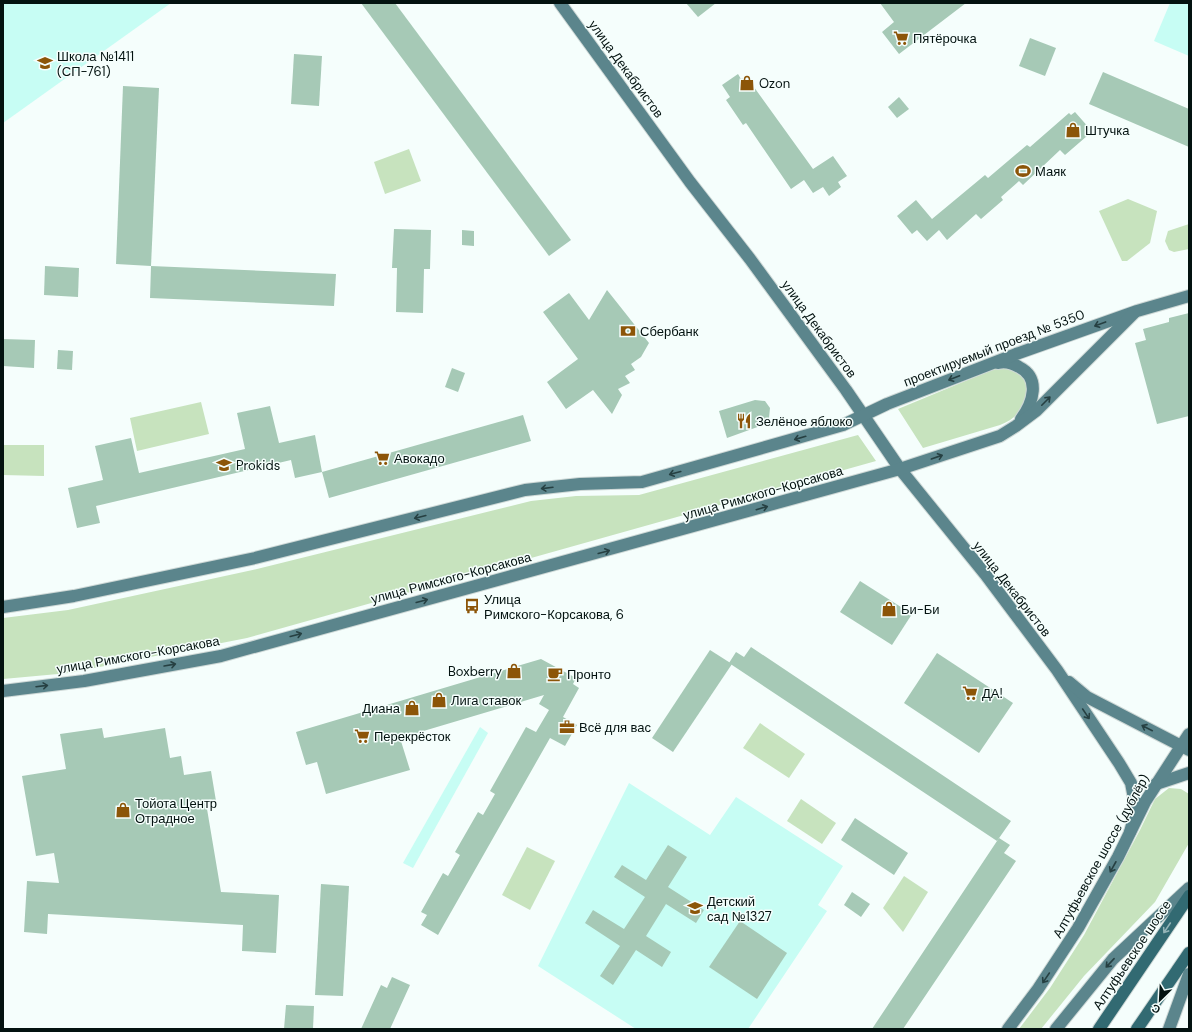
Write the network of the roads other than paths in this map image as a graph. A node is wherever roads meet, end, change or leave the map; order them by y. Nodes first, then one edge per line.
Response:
1 (560, 3) edge
2 (1189, 296) edge
3 (1136, 311) junction
4 (990, 364) junction
5 (863, 416) junction
6 (1016, 426) junction
7 (900, 470) junction
8 (3, 607) edge
9 (1057, 670) junction
10 (3, 691) edge
11 (1189, 734) edge
12 (1185, 747) edge
13 (1189, 773) edge
14 (1156, 784) junction
15 (1130, 832) junction
16 (1189, 888) edge
17 (1189, 896) edge
18 (1189, 953) edge
19 (1189, 974) edge
20 (1008, 1029) edge
21 (1056, 1029) edge
22 (1099, 1029) edge
23 (1137, 1029) edge
24 (1169, 1029) edge

1 - 5 street, улица Декабристов
2 - 3 street, проектируемый проезд № 5350
3 -> 4 street, проектируемый проезд № 5350
6 -> 3 street, проектируемый проезд № 5350
4 -> 5 street, проектируемый проезд № 5350
4 - 6 street
5 - 7 street, улица Декабристов
5 -> 8 street
7 -> 6 street, проектируемый проезд № 5350
7 - 9 street, улица Декабристов
10 -> 7 street, улица Римского-Корсакова
12 -> 9 street, улица Декабристов
9 -> 15 street, улица Декабристов
11 - 12 street, Алтуфьевское шоссе (дублёр)
12 - 14 street, Алтуфьевское шоссе (дублёр)
13 - 14 street
14 - 15 street, Алтуфьевское шоссе (дублёр)
15 -> 20 street, Алтуфьевское шоссе (дублёр)
16 -> 21 street
17 -> 22 main road, Алтуфьевское шоссе
18 - 23 main road
19 - 24 street

